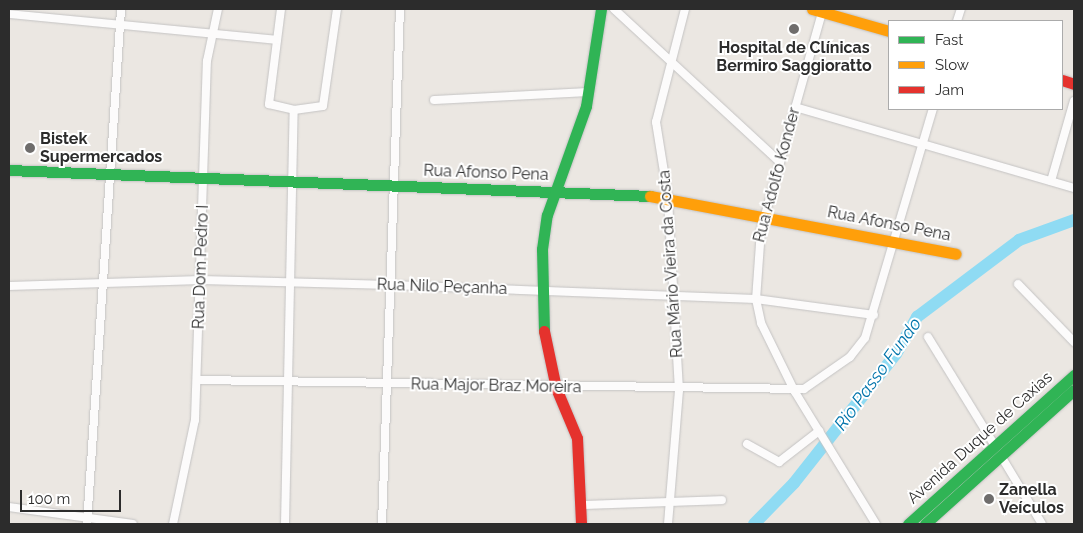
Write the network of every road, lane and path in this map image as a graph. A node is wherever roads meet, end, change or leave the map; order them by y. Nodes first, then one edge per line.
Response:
1 (121, 9) edge
2 (218, 9) edge
3 (281, 9) edge
4 (337, 9) edge
5 (400, 9) edge
6 (601, 9) edge
7 (614, 9) edge
8 (686, 9) edge
9 (819, 10) edge
10 (9, 14) edge
11 (120, 25) junction
12 (888, 31) edge
13 (212, 34) junction
14 (277, 40) junction
15 (670, 61) junction
16 (589, 92) junction
17 (434, 100) dead end
18 (1074, 101) edge
19 (795, 108) junction
20 (294, 110) junction
21 (933, 110) edge
22 (923, 144) junction
23 (780, 162) junction
24 (9, 170) edge
25 (110, 174) junction
26 (203, 178) junction
27 (1052, 181) junction
28 (292, 182) junction
29 (394, 186) junction
30 (1074, 188) edge
31 (554, 192) junction
32 (668, 196) junction
33 (764, 216) junction
34 (895, 242) junction
35 (956, 254) dead end
36 (201, 280) junction
37 (290, 282) junction
38 (103, 283) junction
39 (1018, 284) dead end
40 (391, 285) junction
41 (9, 286) edge
42 (541, 291) junction
43 (675, 296) junction
44 (756, 299) junction
45 (874, 315) junction
46 (928, 338) dead end
47 (1074, 342) edge
48 (1074, 375) edge
49 (197, 380) junction
50 (288, 382) junction
51 (388, 384) junction
52 (556, 388) junction
53 (679, 390) junction
54 (1074, 390) edge
55 (795, 392) junction
56 (824, 438) junction
57 (747, 444) dead end
58 (998, 452) junction
59 (722, 500) dead end
60 (668, 502) junction
61 (581, 504) junction
62 (9, 507) edge
63 (87, 522) edge
64 (133, 524) edge
65 (173, 524) edge
66 (284, 524) edge
67 (382, 524) edge
68 (581, 524) edge
69 (668, 524) edge
70 (876, 524) edge
71 (908, 524) edge
72 (925, 524) edge
73 (1041, 524) edge

1 - 11 street
2 - 13 street, Rua Dom Pedro I
3 - 14 street
4 - 20 street
5 - 29 street
6 - 16 street
7 - 15 street
8 - 15 street, Rua Mário Vieira da Costa
9 - 12 street
9 - 19 street, Rua Adolfo Konder
10 - 11 street
11 - 13 street
11 - 25 street
13 - 14 street
13 - 26 street, Rua Dom Pedro I
14 - 20 street
15 - 23 street
15 - 32 street, Rua Mário Vieira da Costa
16 - 17 street
16 - 31 street
18 - 27 street
19 - 22 street
19 - 23 street, Rua Adolfo Konder
20 - 28 street
21 - 22 street
22 - 27 street
22 - 34 street
23 - 33 street, Rua Adolfo Konder
24 - 25 street, Rua Afonso Pena
25 - 26 street, Rua Afonso Pena
25 - 38 street
26 - 28 street, Rua Afonso Pena
26 - 36 street, Rua Dom Pedro I
27 - 30 street
28 - 29 street, Rua Afonso Pena
28 - 37 street
29 - 31 street, Rua Afonso Pena
29 - 40 street
31 - 32 street, Rua Afonso Pena
31 - 42 street
32 - 33 street, Rua Afonso Pena
32 - 43 street, Rua Mário Vieira da Costa
33 - 34 street, Rua Afonso Pena
33 - 44 street, Rua Adolfo Konder
34 - 35 street, Rua Afonso Pena
34 - 45 street
36 - 37 street, Rua Nilo Peçanha
36 - 38 street, Rua Nilo Peçanha
36 - 49 street, Rua Dom Pedro I
37 - 40 street, Rua Nilo Peçanha
37 - 50 street
38 - 41 street, Rua Nilo Peçanha
38 - 63 street
39 - 47 street
40 - 42 street, Rua Nilo Peçanha
40 - 51 street
42 - 43 street, Rua Nilo Peçanha
42 - 52 street
43 - 44 street, Rua Nilo Peçanha
43 - 53 street, Rua Mário Vieira da Costa
44 - 45 street, Rua Nilo Peçanha
44 - 55 street, Rua Adolfo Konder
45 - 55 street
46 - 58 street
48 - 58 street, Avenida Duque de Caxias
49 - 50 street, Rua Major Braz Moreira
49 - 65 street, Rua Dom Pedro I
50 - 51 street, Rua Major Braz Moreira
50 - 66 street
51 - 52 street, Rua Major Braz Moreira
51 - 67 street
52 - 53 street, Rua Major Braz Moreira
52 - 61 street
53 - 55 street, Rua Major Braz Moreira
53 - 60 street, Rua Mário Vieira da Costa
54 - 58 street, Avenida Duque de Caxias
55 - 56 street, Rua Adolfo Konder
56 - 57 street
56 - 70 street, Rua Adolfo Konder
58 - 71 street, Avenida Duque de Caxias
58 - 72 street, Avenida Duque de Caxias
58 - 73 street
59 - 60 street
60 - 61 street
60 - 69 street, Rua Mário Vieira da Costa
61 - 68 street
62 - 63 street
63 - 64 street

